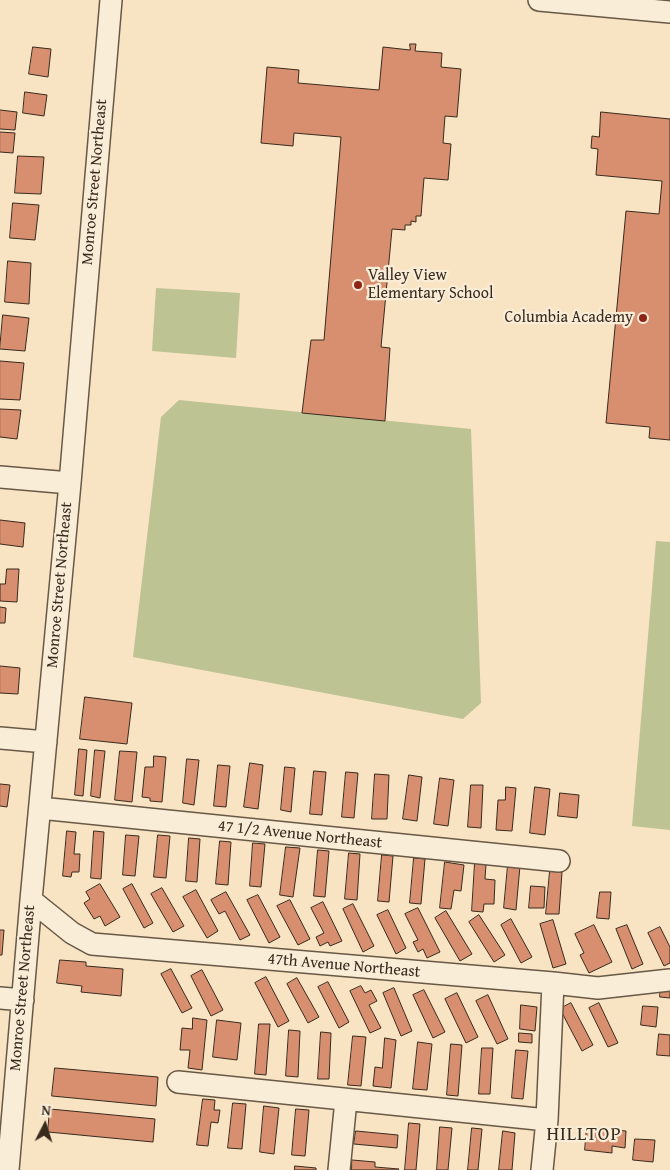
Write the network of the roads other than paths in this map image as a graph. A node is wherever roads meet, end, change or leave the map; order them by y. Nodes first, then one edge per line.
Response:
1 (111, 0) edge
2 (539, 0) edge
3 (670, 12) edge
4 (0, 477) edge
5 (70, 483) junction
6 (0, 738) edge
7 (46, 742) junction
8 (40, 808) junction
9 (559, 861) dead end
10 (31, 900) junction
11 (670, 980) edge
12 (553, 983) junction
13 (0, 998) edge
14 (23, 1000) junction
15 (178, 1082) dead end
16 (346, 1100) junction
17 (547, 1120) junction
18 (8, 1170) edge
19 (339, 1170) edge
20 (542, 1170) edge

1 - 5 street, Monroe Street Northeast
2 - 3 street
4 - 5 street
5 - 7 street, Monroe Street Northeast
6 - 7 street
7 - 8 street, Monroe Street Northeast
8 - 9 street, 47 1/2 Avenue Northeast
8 - 10 street, Monroe Street Northeast
10 - 12 street, 47th Avenue Northeast
10 - 14 street, Monroe Street Northeast
11 - 12 street, 47th Avenue Northeast
12 - 17 street
13 - 14 street
14 - 18 street, Monroe Street Northeast
15 - 16 street
16 - 17 street
16 - 19 street
17 - 20 street

